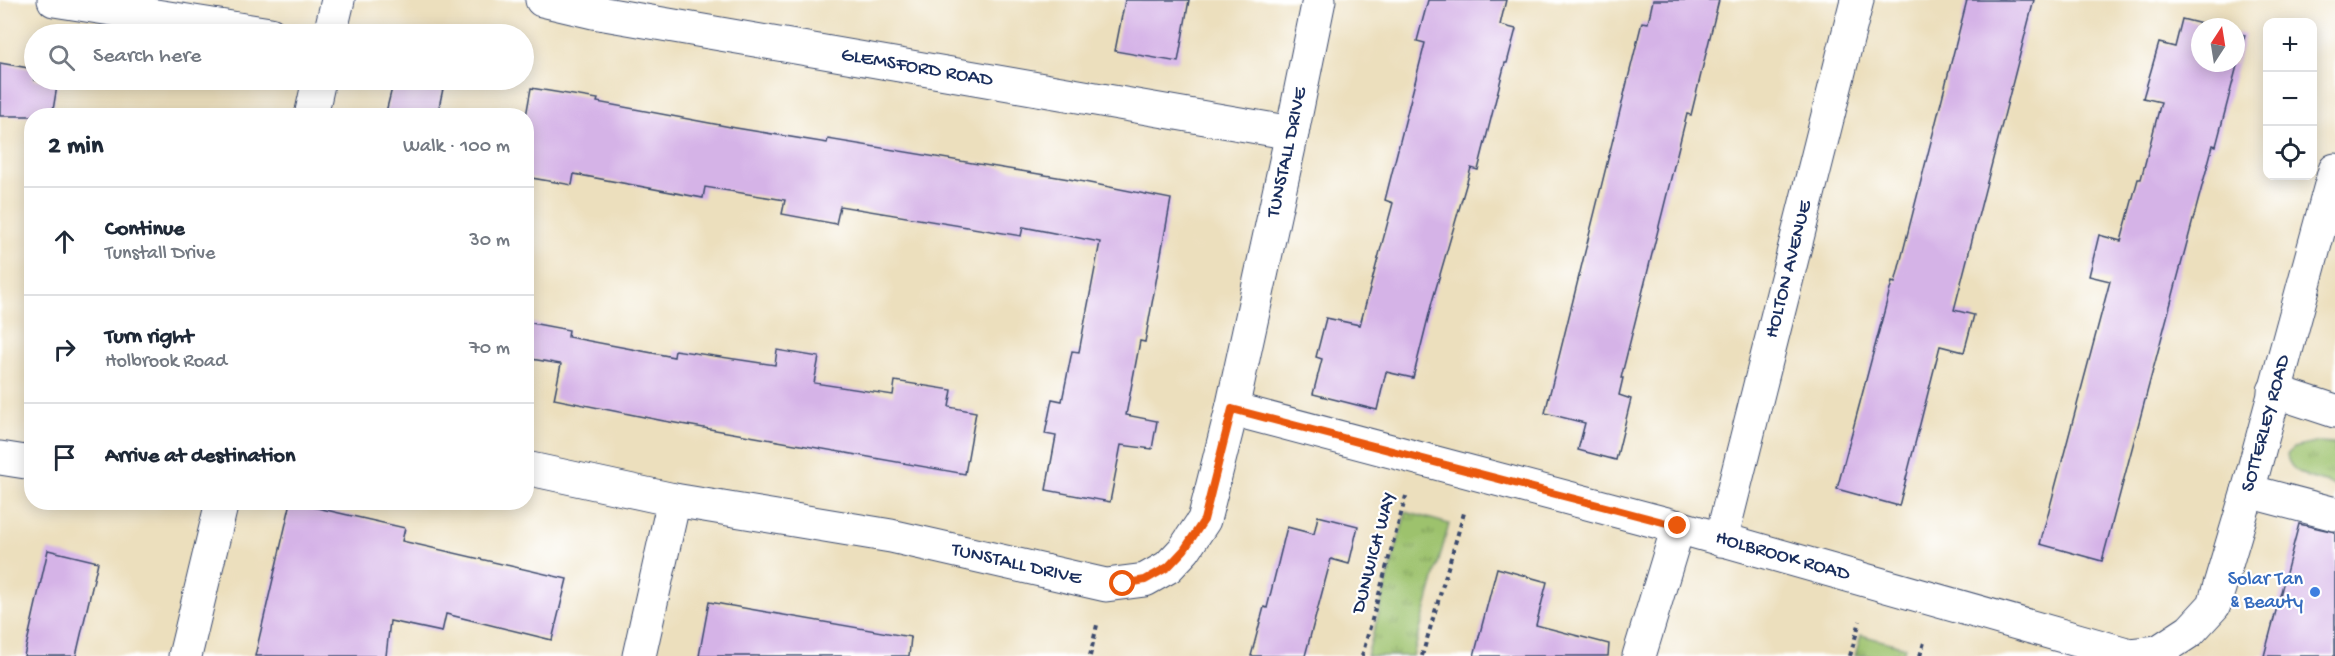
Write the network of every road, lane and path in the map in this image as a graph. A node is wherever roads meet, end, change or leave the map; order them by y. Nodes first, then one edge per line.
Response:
1 (54, 0) edge
2 (338, 0) edge
3 (542, 0) edge
4 (1319, 0) edge
5 (1857, 0) edge
6 (206, 24) edge
7 (332, 24) edge
8 (317, 90) edge
9 (313, 108) edge
10 (1292, 133) junction
11 (2335, 170) edge
12 (2274, 391) junction
13 (1232, 409) junction
14 (2335, 411) edge
15 (0, 458) edge
16 (1416, 458) junction
17 (24, 462) edge
18 (534, 470) edge
19 (1476, 473) junction
20 (2248, 491) junction
21 (674, 500) junction
22 (220, 510) edge
23 (2335, 514) edge
24 (1678, 526) junction
25 (1721, 540) junction
26 (2145, 655) edge
27 (185, 656) edge
28 (639, 656) edge
29 (1362, 656) edge
30 (1422, 656) edge
31 (1640, 656) edge

1 - 6 street
2 - 7 street
3 - 10 street, GLEMSFORD ROAD
4 - 10 street, TUNSTALL DRIVE
5 - 25 street, HOLTON AVENUE
8 - 9 street
10 - 13 street, TUNSTALL DRIVE
11 - 12 street, SOTTERLEY ROAD
12 - 14 street
12 - 20 street, SOTTERLEY ROAD
13 - 16 street, HOLBROOK ROAD
13 - 21 street, TUNSTALL DRIVE
15 - 17 street
16 - 19 street, HOLBROOK ROAD
16 - 29 path, DUNWICH WAY
18 - 21 street, TUNSTALL DRIVE
19 - 24 street, HOLBROOK ROAD
19 - 30 path
20 - 23 street
20 - 26 street, SOTTERLEY ROAD
21 - 28 street
22 - 27 street
24 - 25 street, HOLBROOK ROAD
24 - 31 street
25 - 26 street, HOLBROOK ROAD

